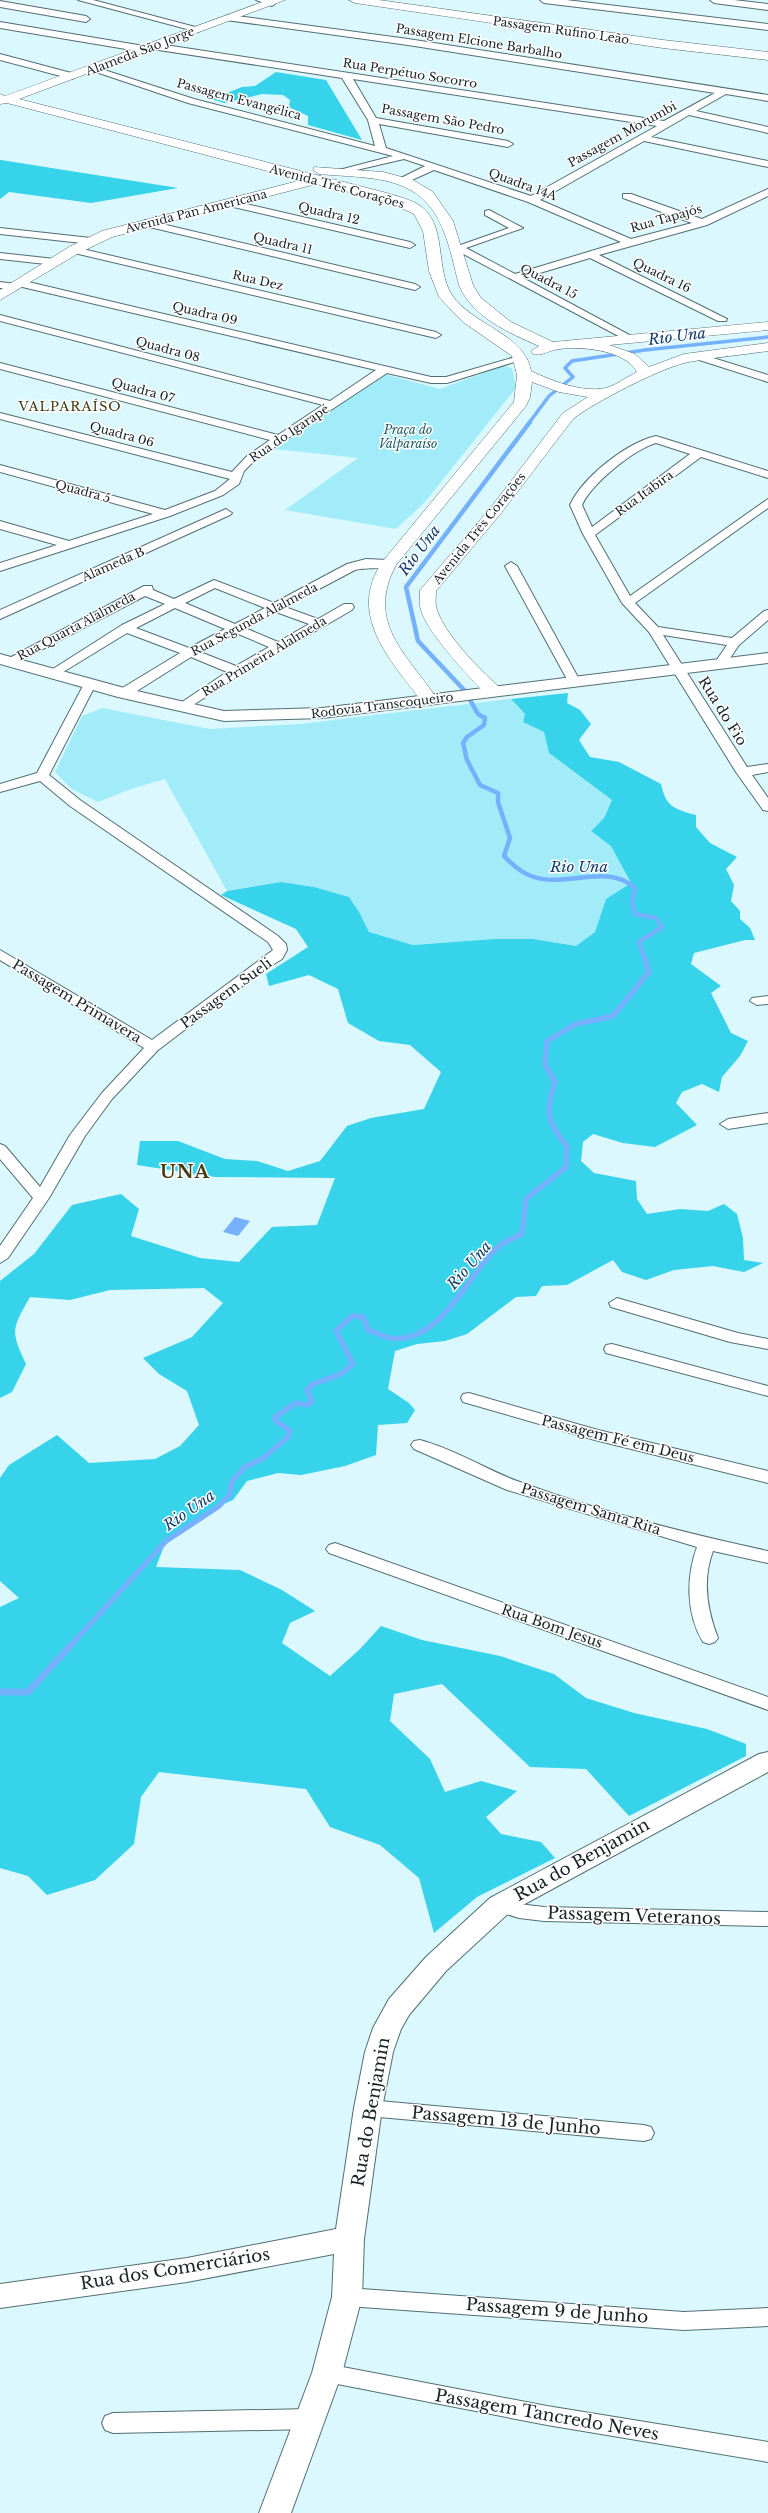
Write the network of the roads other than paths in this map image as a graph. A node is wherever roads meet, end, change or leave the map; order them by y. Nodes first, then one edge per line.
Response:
1 (82, 0) edge
2 (355, 0) edge
3 (544, 0) edge
4 (714, 0) edge
5 (270, 1) edge
6 (746, 2) edge
7 (0, 4) edge
8 (768, 7) edge
9 (229, 18) junction
10 (86, 19) dead end
11 (0, 25) edge
12 (768, 28) edge
13 (198, 29) junction
14 (148, 48) junction
15 (768, 56) edge
16 (0, 57) edge
17 (92, 69) junction
18 (72, 76) junction
19 (346, 76) junction
20 (725, 91) junction
21 (17, 95) junction
22 (1, 98) edge
23 (768, 98) edge
24 (688, 112) junction
25 (374, 120) junction
26 (664, 124) junction
27 (768, 130) edge
28 (640, 137) junction
29 (508, 144) dead end
30 (381, 149) junction
31 (404, 156) junction
32 (768, 164) edge
33 (434, 166) junction
34 (342, 172) junction
35 (358, 172) junction
36 (316, 179) junction
37 (402, 182) junction
38 (343, 186) junction
39 (420, 189) junction
40 (768, 192) edge
41 (627, 196) dead end
42 (392, 200) junction
43 (532, 200) junction
44 (229, 203) junction
45 (489, 214) dead end
46 (703, 223) junction
47 (145, 224) junction
48 (0, 231) edge
49 (91, 241) junction
50 (630, 242) junction
51 (410, 245) dead end
52 (456, 248) junction
53 (74, 250) junction
54 (590, 254) junction
55 (0, 256) edge
56 (55, 262) junction
57 (513, 278) junction
58 (8, 287) edge
59 (415, 287) dead end
60 (0, 318) edge
61 (722, 319) dead end
62 (768, 326) edge
63 (436, 335) dead end
64 (630, 338) junction
65 (546, 344) junction
66 (572, 344) junction
67 (768, 347) edge
68 (697, 356) junction
69 (520, 361) junction
70 (0, 366) edge
71 (385, 369) junction
72 (645, 374) junction
73 (768, 379) edge
74 (607, 394) junction
75 (330, 404) junction
76 (0, 416) edge
77 (279, 439) junction
78 (700, 452) junction
79 (0, 468) edge
80 (768, 475) edge
81 (237, 477) junction
82 (768, 503) edge
83 (226, 513) dead end
84 (166, 514) junction
85 (0, 525) edge
86 (589, 534) junction
87 (70, 545) junction
88 (389, 564) junction
89 (511, 566) dead end
90 (0, 568) edge
91 (177, 603) junction
92 (628, 603) junction
93 (348, 607) dead end
94 (277, 608) junction
95 (768, 614) edge
96 (0, 615) edge
97 (319, 624) junction
98 (126, 628) junction
99 (234, 630) junction
100 (654, 630) junction
101 (735, 642) junction
102 (280, 647) junction
103 (189, 653) junction
104 (768, 658) edge
105 (4, 661) edge
106 (720, 664) junction
107 (678, 669) junction
108 (237, 671) junction
109 (51, 674) junction
110 (574, 681) junction
111 (90, 684) junction
112 (488, 692) junction
113 (124, 693) junction
114 (434, 699) junction
115 (182, 706) junction
116 (768, 768) edge
117 (743, 772) junction
118 (42, 776) junction
119 (0, 788) edge
120 (768, 807) edge
121 (0, 954) edge
122 (153, 1047) junction
123 (768, 1118) edge
124 (728, 1124) dead end
125 (0, 1149) edge
126 (42, 1198) junction
127 (0, 1258) edge
128 (617, 1304) dead end
129 (768, 1344) edge
130 (612, 1349) dead end
131 (768, 1391) edge
132 (469, 1398) dead end
133 (420, 1445) dead end
134 (768, 1477) edge
135 (707, 1544) junction
136 (335, 1548) dead end
137 (768, 1557) edge
138 (709, 1638) dead end
139 (768, 1704) edge
140 (768, 1761) edge
141 (500, 1905) junction
142 (768, 1919) edge
143 (368, 2108) junction
144 (644, 2133) dead end
145 (350, 2239) junction
146 (0, 2296) edge
147 (347, 2297) junction
148 (768, 2317) edge
149 (327, 2372) junction
150 (310, 2419) junction
151 (112, 2423) dead end
152 (768, 2452) edge
153 (275, 2513) edge

1 - 13 street
2 - 15 street, Passagem Rufino Leão
3 - 12 street
4 - 6 street
5 - 9 street, Alameda São Jorge
6 - 8 street
7 - 10 street
9 - 13 street, Alameda São Jorge
9 - 20 street, Passagem Elcione Barbalho
11 - 14 street, Rua Perpétuo Socorro
13 - 14 street, Alameda São Jorge
14 - 17 street, Alameda São Jorge
14 - 19 street, Rua Perpétuo Socorro
16 - 18 street
17 - 18 street, Alameda São Jorge
17 - 30 street, Passagem Evangélica
18 - 21 street, Alameda São Jorge
19 - 25 street
19 - 26 street, Rua Perpétuo Socorro
20 - 23 street, Passagem Elcione Barbalho
20 - 24 street, Passagem Morumbi
21 - 22 street, Avenida Três Corações
21 - 34 street, Avenida Três Corações
22 - 36 street, Avenida Três Corações
24 - 26 street, Passagem Morumbi
24 - 27 street
25 - 29 street, Passagem São Pedro
25 - 30 street
26 - 28 street, Passagem Morumbi
28 - 32 street
28 - 43 street, Passagem Morumbi
30 - 31 street, Passagem Evangélica
31 - 33 street, Quadra 14A
31 - 34 street, Avenida Pan Americana
33 - 37 street
33 - 43 street, Quadra 14A
34 - 35 street, Avenida Três Corações
34 - 36 street, Avenida Pan Americana
35 - 37 street, Avenida Três Corações
35 - 38 street
36 - 38 street, Avenida Três Corações
36 - 44 street, Avenida Pan Americana
37 - 39 street, Avenida Três Corações
38 - 42 street, Avenida Três Corações
39 - 42 street
39 - 52 street, Avenida Três Corações
40 - 46 street, Rua Tapajós
41 - 46 street
42 - 69 street, Avenida Três Corações
43 - 50 street, Quadra 14A
44 - 47 street, Avenida Pan Americana
44 - 51 street, Quadra 12
45 - 52 street
46 - 50 street, Rua Tapajós
47 - 49 street, Avenida Pan Americana
47 - 59 street, Quadra 11
48 - 49 street
49 - 53 street, Avenida Pan Americana
50 - 54 street, Rua Tapajós
52 - 57 street, Quadra 15
52 - 65 street, Avenida Três Corações
53 - 56 street, Avenida Pan Americana
53 - 63 street, Rua Dez
54 - 57 street, Rua Tapajós
54 - 61 street, Quadra 16
55 - 56 street
56 - 58 street, Avenida Pan Americana
57 - 64 street, Quadra 15
58 - 71 street, Quadra 09
60 - 75 street, Quadra 08
62 - 64 street
64 - 66 street
65 - 66 street
65 - 69 street
66 - 72 street
67 - 68 street, Avenida Três Corações
68 - 72 street, Avenida Três Corações
68 - 73 street
69 - 71 street
69 - 74 street, Avenida Três Corações
69 - 88 street
70 - 77 street, Quadra 07
71 - 75 street, Rua do Igarapé
72 - 74 street, Avenida Três Corações
74 - 112 street, Avenida Três Corações
75 - 77 street, Rua do Igarapé
76 - 81 street, Quadra 06
77 - 81 street, Rua do Igarapé
78 - 80 street
78 - 86 street, Rua Itabira
78 - 86 street, Rua do Fio
79 - 84 street, Quadra 5
81 - 84 street, Rua do Igarapé
82 - 92 street
83 - 96 street, Alameda B
84 - 87 street, Rua do Igarapé
85 - 87 street
86 - 92 street, Rua do Fio
87 - 90 street, Rua do Igarapé
88 - 94 street, Rua Segunda Alalmeda
88 - 114 street
89 - 110 street
91 - 94 street
91 - 98 street
91 - 99 street
91 - 105 street, Rua Quarta Alalmeda
92 - 100 street, Rua do Fio
93 - 97 street, Rua Primeira Alalmeda
94 - 97 street
94 - 99 street, Rua Segunda Alalmeda
95 - 101 street
97 - 102 street, Rua Primeira Alalmeda
98 - 103 street
98 - 109 street
99 - 102 street
99 - 103 street, Rua Segunda Alalmeda
100 - 101 street
100 - 107 street, Rua do Fio
101 - 106 street
102 - 108 street, Rua Primeira Alalmeda
103 - 108 street
103 - 113 street, Rua Segunda Alalmeda
104 - 106 main road, Rodovia Transcoqueiro
105 - 109 main road, Rodovia Transcoqueiro
106 - 107 main road, Rodovia Transcoqueiro
107 - 110 main road, Rodovia Transcoqueiro
107 - 117 street, Rua do Fio
108 - 115 street, Rua Primeira Alalmeda
109 - 111 main road, Rodovia Transcoqueiro
110 - 112 main road, Rodovia Transcoqueiro
111 - 113 main road, Rodovia Transcoqueiro
111 - 118 street
112 - 114 main road, Rodovia Transcoqueiro
113 - 115 main road, Rodovia Transcoqueiro
114 - 115 main road, Rodovia Transcoqueiro
116 - 117 street
117 - 120 street, Rua do Fio
118 - 119 street
118 - 122 street, Passagem Sueli
121 - 122 street, Passagem Primavera
122 - 126 street, Passagem Sueli
123 - 124 street
125 - 126 street
126 - 127 street, Passagem Sueli
128 - 129 street
130 - 131 street
132 - 134 street, Passagem Fé em Deus
133 - 135 street, Passagem Santa Rita
135 - 137 street, Passagem Santa Rita
135 - 138 street
136 - 139 street, Rua Bom Jesus
140 - 141 main road, Rua do Benjamin
141 - 142 street, Passagem Veteranos
141 - 143 main road, Rua do Benjamin
143 - 144 street, Passagem 13 de Junho
143 - 145 main road, Rua do Benjamin
145 - 146 main road, Rua dos Comerciários
145 - 147 main road, Rua do Benjamin
147 - 148 street, Passagem 9 de Junho
147 - 149 main road, Rua do Benjamin
149 - 150 main road, Rua do Benjamin
149 - 152 street, Passagem Tancredo Neves
150 - 151 street
150 - 153 main road, Rua do Benjamin

